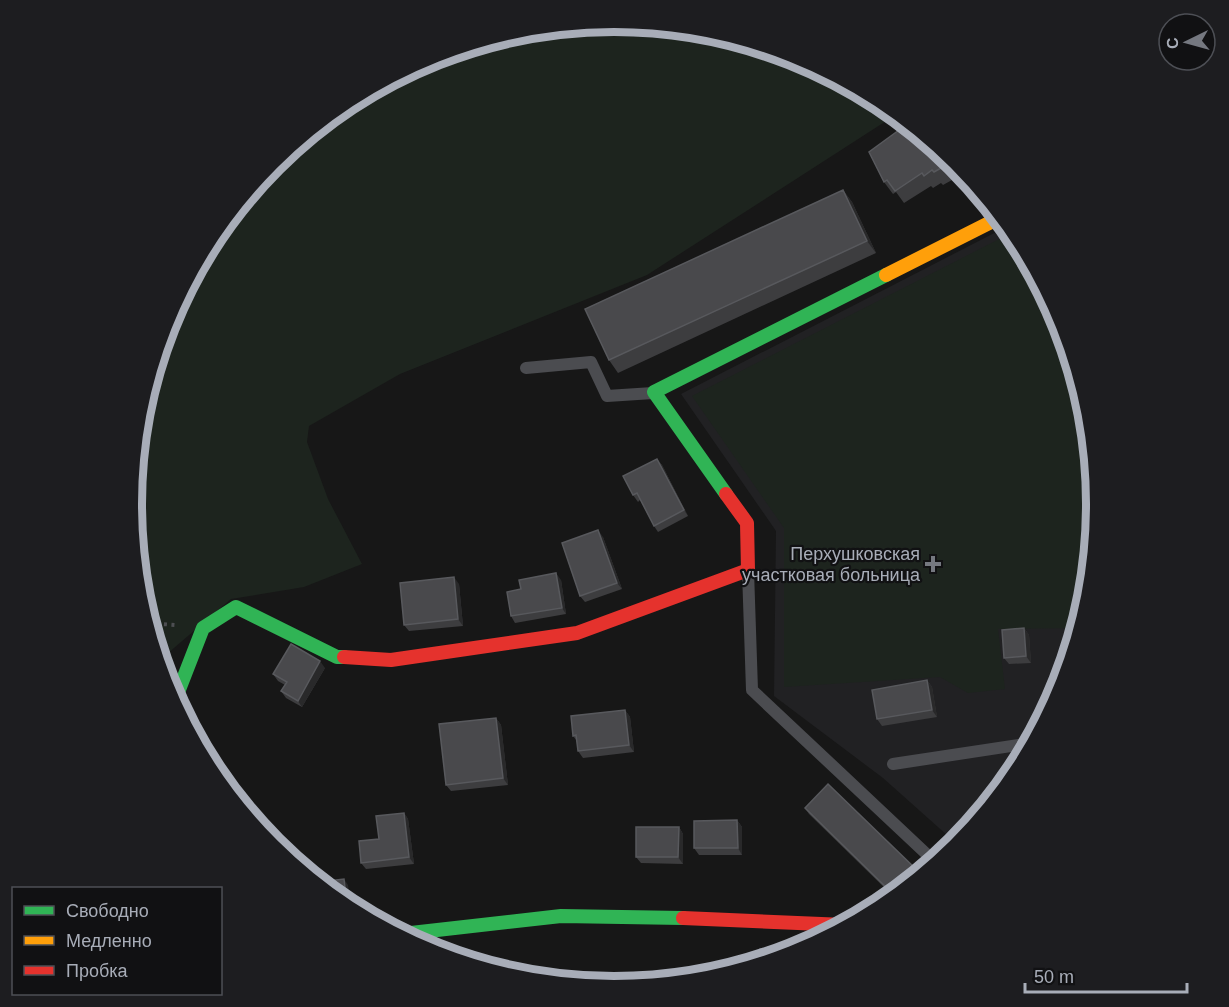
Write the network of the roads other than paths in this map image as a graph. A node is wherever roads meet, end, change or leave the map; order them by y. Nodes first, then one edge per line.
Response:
1 (993, 221) edge
2 (526, 368) dead end
3 (654, 392) junction
4 (748, 570) junction
5 (180, 688) edge
6 (1020, 745) edge
7 (893, 764) dead end
8 (928, 856) edge
9 (828, 924) edge
10 (417, 932) edge

1 - 3 street
2 - 3 lane
3 - 4 street
4 - 5 street
4 - 8 lane
6 - 7 lane
9 - 10 street

